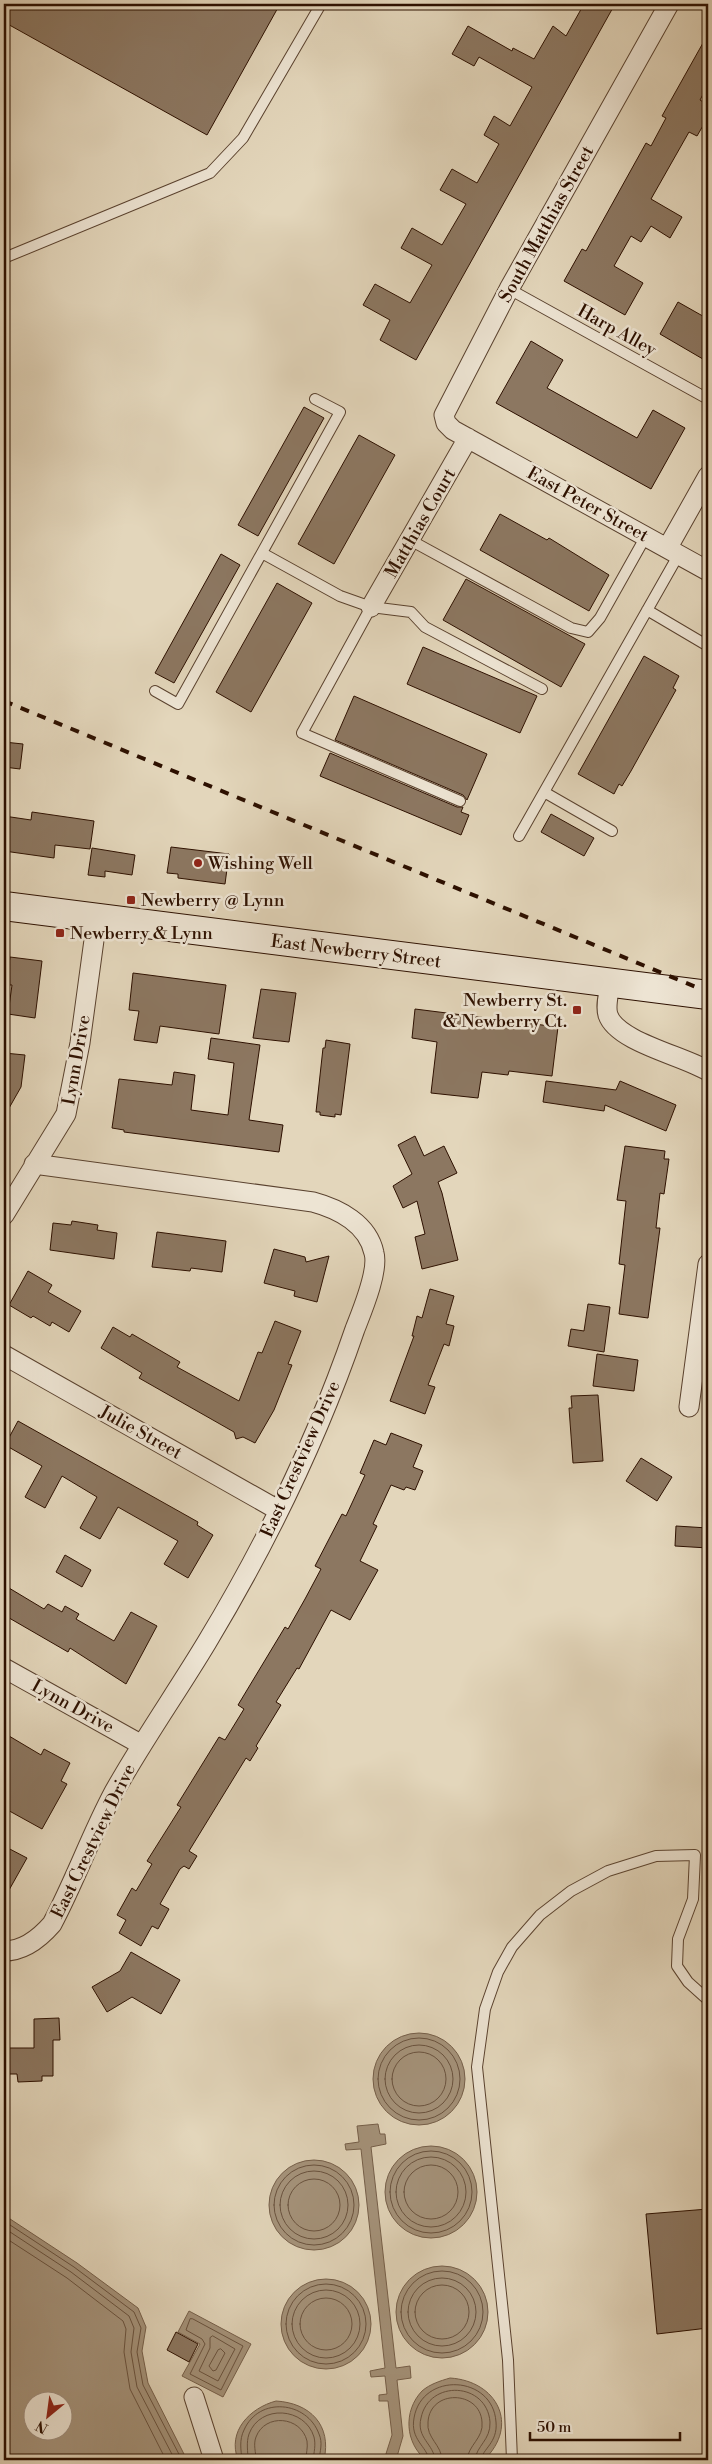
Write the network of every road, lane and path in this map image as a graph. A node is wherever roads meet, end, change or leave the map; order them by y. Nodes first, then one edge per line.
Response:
1 (321, 4) edge
2 (670, 4) edge
3 (4, 258) edge
4 (509, 289) junction
5 (315, 399) dead end
6 (708, 399) edge
7 (468, 438) junction
8 (708, 476) edge
9 (646, 536) junction
10 (410, 540) junction
11 (673, 551) junction
12 (262, 553) junction
13 (708, 571) edge
14 (371, 607) junction
15 (647, 610) junction
16 (708, 646) edge
17 (542, 688) dead end
18 (155, 691) dead end
19 (544, 792) junction
20 (460, 801) dead end
21 (612, 831) dead end
22 (519, 836) dead end
23 (4, 906) edge
24 (97, 918) junction
25 (610, 984) junction
26 (708, 995) edge
27 (708, 1071) edge
28 (34, 1164) junction
29 (4, 1215) edge
30 (708, 1264) edge
31 (4, 1355) edge
32 (689, 1407) dead end
33 (278, 1510) junction
34 (4, 1668) edge
35 (142, 1745) junction
36 (4, 1952) edge
37 (708, 2000) edge
38 (194, 2397) dead end
39 (214, 2460) edge
40 (512, 2460) edge

1 - 3 lane
2 - 4 street, South Matthias Street
4 - 6 lane, Harp Alley
4 - 7 street, South Matthias Street
5 - 12 lane
7 - 9 street, East Peter Street
7 - 10 street, Matthias Court
8 - 11 street
9 - 10 lane
9 - 11 street, East Peter Street
10 - 14 street, Matthias Court
11 - 13 street, East Peter Street
11 - 15 lane
12 - 14 lane
12 - 18 lane
14 - 17 lane
14 - 20 lane
15 - 16 lane
15 - 19 lane
19 - 21 lane
19 - 22 lane
23 - 24 main road, East Newberry Street
24 - 25 main road, East Newberry Street
24 - 28 street, Lynn Drive
25 - 26 main road, East Newberry Street
25 - 27 street
28 - 29 street, Lynn Drive
28 - 33 street, East Crestview Drive
30 - 32 street
31 - 33 street, Julie Street
33 - 35 street, East Crestview Drive
34 - 35 street, Lynn Drive
35 - 36 street, East Crestview Drive
37 - 40 lane
38 - 39 street

